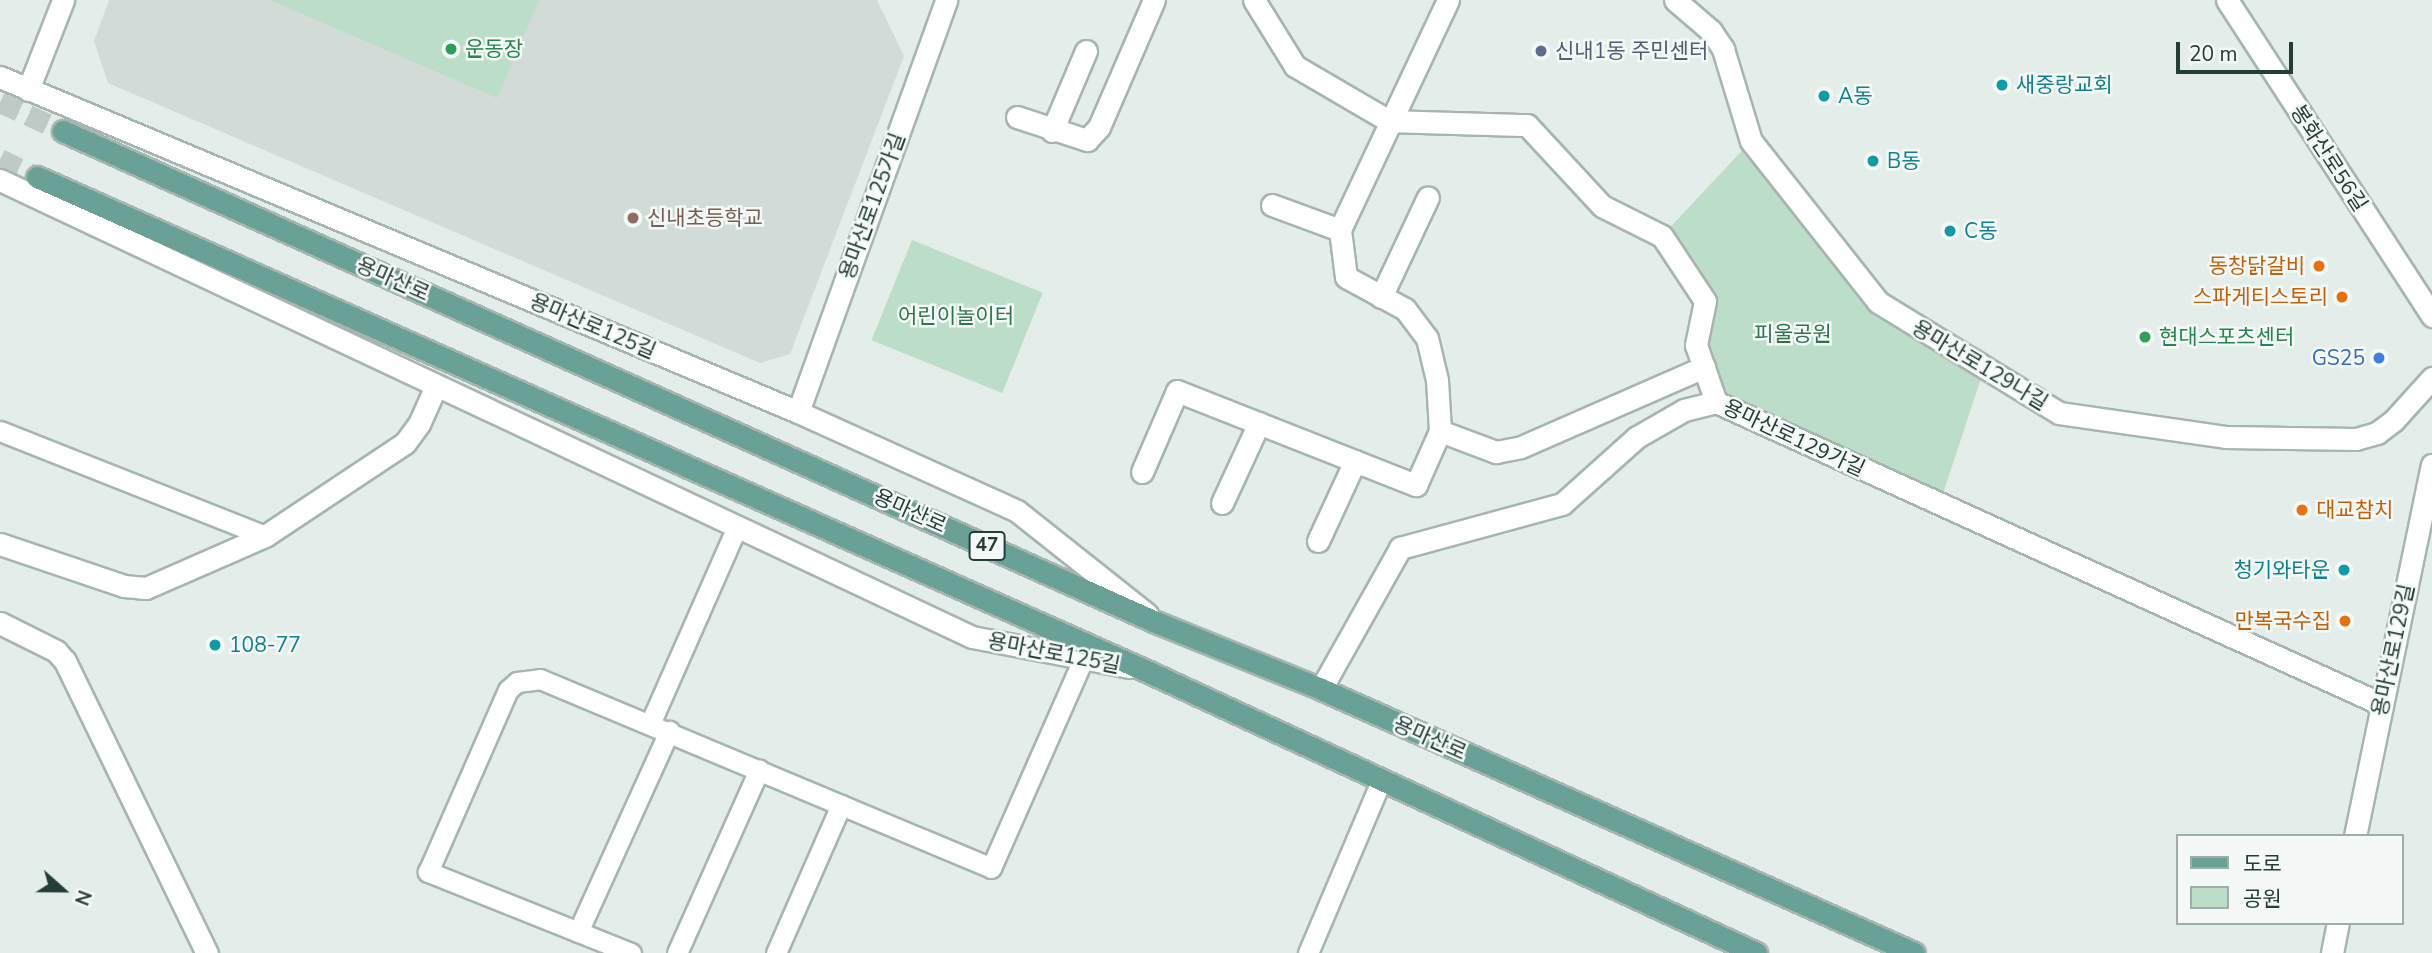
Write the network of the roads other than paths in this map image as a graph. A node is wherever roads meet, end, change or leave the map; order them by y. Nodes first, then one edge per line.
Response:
1 (63, 0) edge
2 (946, 0) edge
3 (1154, 0) edge
4 (1254, 0) edge
5 (1448, 0) edge
6 (1675, 0) edge
7 (2227, 0) edge
8 (1086, 51) dead end
9 (0, 77) edge
10 (28, 90) junction
11 (1017, 117) dead end
12 (1389, 121) junction
13 (63, 131) tunnel mouth
14 (1052, 131) junction
15 (37, 177) tunnel mouth
16 (0, 180) edge
17 (1428, 197) dead end
18 (1272, 205) dead end
19 (1340, 230) junction
20 (1381, 296) junction
21 (2432, 316) edge
22 (1704, 367) junction
23 (2432, 378) edge
24 (435, 388) junction
25 (1716, 401) junction
26 (798, 412) junction
27 (1259, 423) junction
28 (0, 431) edge
29 (1440, 432) junction
30 (1355, 461) junction
31 (2432, 464) edge
32 (1142, 472) dead end
33 (1222, 503) dead end
34 (736, 529) junction
35 (265, 536) junction
36 (1318, 541) dead end
37 (0, 544) edge
38 (0, 623) edge
39 (1158, 623) junction
40 (1083, 659) junction
41 (1140, 668) junction
42 (1321, 689) junction
43 (2381, 704) junction
44 (650, 723) junction
45 (669, 731) junction
46 (759, 769) junction
47 (1381, 781) junction
48 (841, 804) junction
49 (2355, 834) edge
50 (2338, 925) edge
51 (578, 932) junction
52 (207, 953) edge
53 (631, 953) edge
54 (677, 953) edge
55 (776, 953) edge
56 (1308, 953) edge
57 (1756, 953) edge
58 (1914, 953) edge
59 (2332, 953) edge

1 - 10 street
2 - 26 street, 용마산로125가길
3 - 14 street
4 - 12 street, 용마산로129가길
5 - 12 street
6 - 23 street, 용마산로129나길
7 - 21 street, 봉화산로56길
8 - 14 street
9 - 10 street, 용마산로125길
10 - 26 street, 용마산로125길
11 - 14 street
12 - 19 street
12 - 22 street, 용마산로129가길
13 - 39 main road, 용마산로 / 47
15 - 41 main road, 47
16 - 24 street, 용마산로125길
17 - 20 street
18 - 19 street
19 - 20 street
20 - 29 street
22 - 25 street, 용마산로129가길
22 - 29 street
24 - 34 street, 용마산로125길
24 - 35 street
25 - 42 street
25 - 43 street, 용마산로129가길
26 - 39 street, 용마산로125길
27 - 30 street
27 - 32 street
27 - 33 street
28 - 35 lane
29 - 30 street
30 - 36 street
31 - 43 street, 용마산로129길
34 - 40 street, 용마산로125길
34 - 44 lane
35 - 37 street
38 - 52 street
39 - 42 main road, 용마산로 / 47
40 - 41 street, 용마산로125길
40 - 48 lane
41 - 47 main road, 47
42 - 58 main road, 용마산로 / 47
43 - 49 street, 용마산로129길
44 - 45 lane
44 - 51 lane
45 - 46 lane
45 - 51 lane
46 - 48 lane
46 - 54 lane
47 - 56 lane
47 - 57 main road, 47
48 - 55 lane
50 - 59 street
51 - 53 lane

